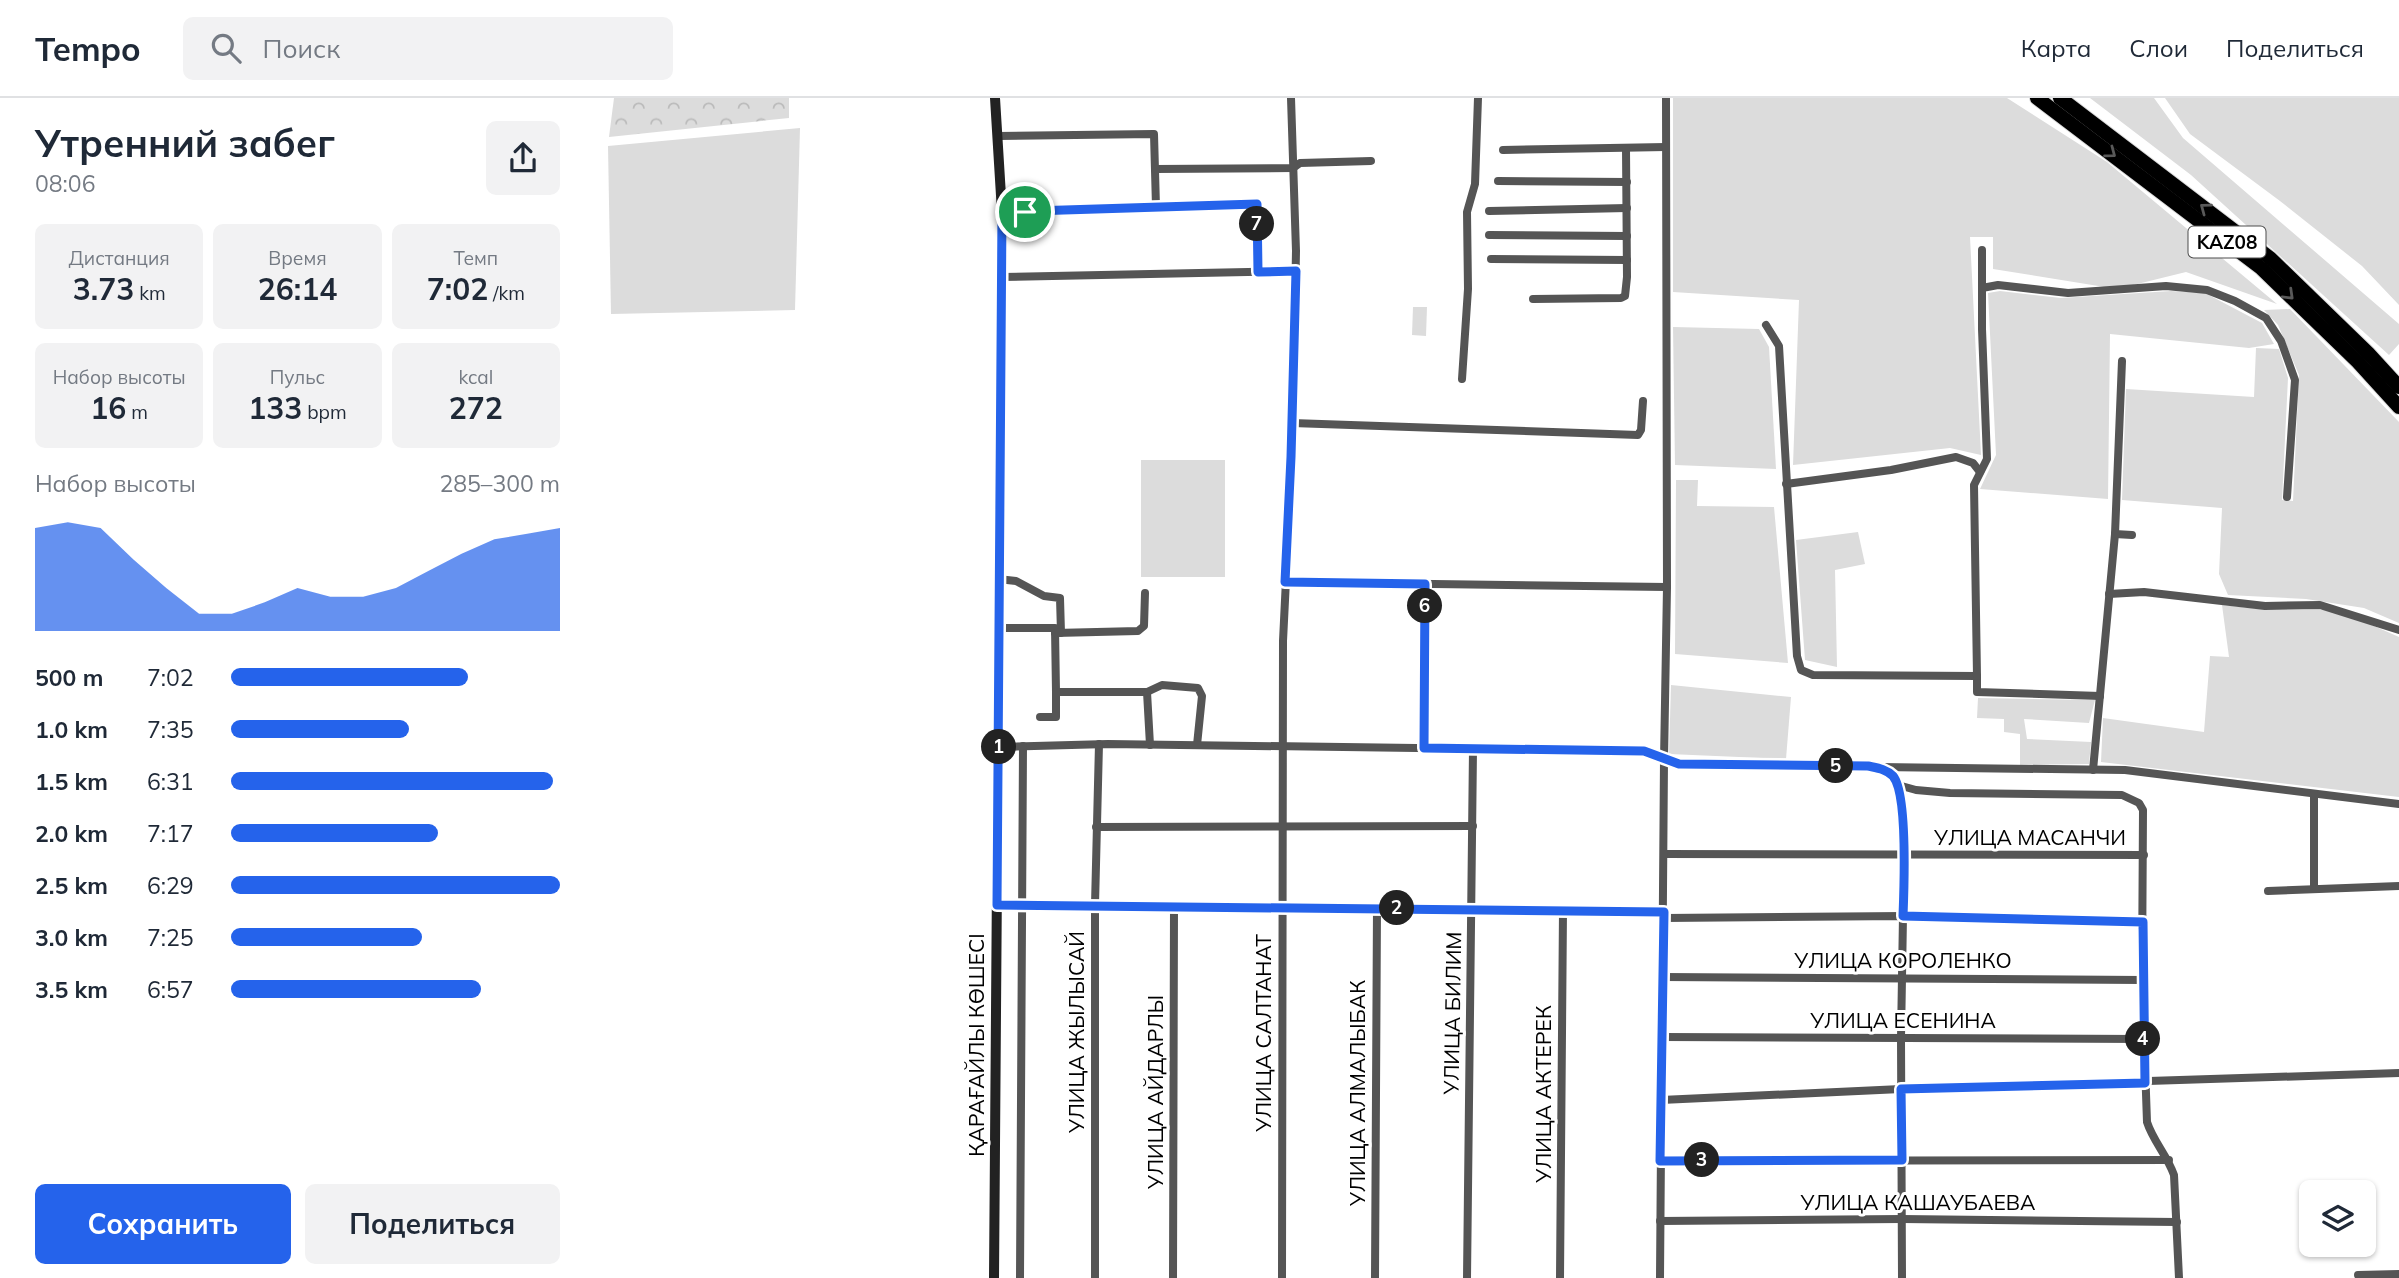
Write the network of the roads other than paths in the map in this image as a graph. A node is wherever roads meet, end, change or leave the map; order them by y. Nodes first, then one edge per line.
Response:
1 (995, 98) edge
2 (1291, 98) edge
3 (1478, 98) edge
4 (1666, 98) edge
5 (2025, 98) edge
6 (2037, 98) edge
7 (2060, 98) edge
8 (2091, 130) junction
9 (999, 136) junction
10 (1666, 147) junction
11 (1626, 149) junction
12 (1503, 150) dead end
13 (1371, 160) dead end
14 (1293, 168) junction
15 (1155, 169) junction
16 (1498, 181) dead end
17 (1627, 182) junction
18 (1156, 207) junction
19 (1627, 208) junction
20 (1489, 211) dead end
21 (1002, 212) junction
22 (1489, 234) dead end
23 (1627, 236) junction
24 (1982, 250) dead end
25 (1491, 259) dead end
26 (1627, 260) junction
27 (1296, 271) junction
28 (1258, 272) junction
29 (1001, 277) junction
30 (1982, 288) junction
31 (1533, 299) dead end
32 (1766, 325) dead end
33 (2122, 361) dead end
34 (1462, 379) dead end
35 (2399, 387) edge
36 (1643, 401) dead end
37 (2399, 407) edge
38 (1292, 423) junction
39 (1980, 472) junction
40 (1786, 484) junction
41 (2287, 497) dead end
42 (2115, 534) junction
43 (2133, 535) dead end
44 (998, 579) junction
45 (1285, 582) junction
46 (1425, 584) junction
47 (1667, 587) junction
48 (1145, 593) dead end
49 (2109, 594) junction
50 (998, 628) junction
51 (2399, 630) edge
52 (1058, 633) junction
53 (1977, 676) junction
54 (1056, 692) junction
55 (1147, 692) junction
56 (2100, 696) junction
57 (1039, 717) dead end
58 (1099, 744) junction
59 (1150, 745) junction
60 (1197, 745) junction
61 (1023, 746) junction
62 (1282, 746) junction
63 (999, 747) junction
64 (1424, 748) junction
65 (1473, 749) junction
66 (1664, 760) junction
67 (1868, 766) junction
68 (2093, 769) junction
69 (1898, 785) junction
70 (2314, 794) junction
71 (2399, 804) edge
72 (1282, 825) junction
73 (1473, 826) junction
74 (1096, 827) junction
75 (1665, 855) junction
76 (1904, 855) junction
77 (2144, 855) junction
78 (2399, 886) edge
79 (2315, 890) junction
80 (2268, 891) dead end
81 (997, 905) junction
82 (1022, 905) junction
83 (1095, 905) junction
84 (1174, 906) junction
85 (1281, 907) junction
86 (1377, 908) junction
87 (1472, 909) junction
88 (1563, 910) junction
89 (1664, 915) junction
90 (1903, 916) junction
91 (2143, 922) junction
92 (1663, 977) junction
93 (1902, 978) junction
94 (2142, 980) junction
95 (1663, 1037) junction
96 (1901, 1038) junction
97 (2143, 1039) junction
98 (2399, 1073) edge
99 (2145, 1083) junction
100 (1901, 1089) junction
101 (1661, 1100) junction
102 (1902, 1160) junction
103 (2169, 1160) junction
104 (1660, 1161) junction
105 (1902, 1219) junction
106 (1660, 1221) junction
107 (2177, 1222) junction
108 (2399, 1274) edge
109 (2358, 1275) dead end
110 (994, 1278) edge
111 (1020, 1278) edge
112 (1094, 1278) edge
113 (1173, 1278) edge
114 (1282, 1278) edge
115 (1375, 1278) edge
116 (1467, 1278) edge
117 (1560, 1278) edge
118 (1660, 1278) edge
119 (1902, 1278) edge
120 (2179, 1278) edge

1 - 9 street, ҚАРАҒАЙЛЫ КӨШЕСІ
2 - 14 street, УЛИЦА САЛТАНАТ
3 - 34 street
4 - 10 street
5 - 8 highway
6 - 8 highway, KAZ08
7 - 8 highway, KAZ08
35 -> 8 highway, KAZ08
8 -> 37 highway, KAZ08
9 - 15 street
9 - 21 street, ҚАРАҒАЙЛЫ КӨШЕСІ
10 - 11 street
10 - 47 street
11 - 12 street
11 - 17 street
13 - 14 street
14 - 15 street
14 - 27 street, УЛИЦА САЛТАНАТ
15 - 18 street
16 - 17 street
17 - 19 street
18 - 21 street
18 - 28 street
19 - 20 street
19 - 23 street
21 - 29 street, ҚАРАҒАЙЛЫ КӨШЕСІ
22 - 23 street
23 - 26 street
24 - 30 street
25 - 26 street
26 - 31 street
27 - 28 street
27 - 38 street, УЛИЦА САЛТАНАТ
28 - 29 street
29 - 44 street, ҚАРАҒАЙЛЫ КӨШЕСІ
30 - 39 street
30 - 41 street
32 - 40 street
33 - 42 street
36 - 38 street
38 - 45 street, УЛИЦА САЛТАНАТ
39 - 40 street
39 - 53 street
40 - 53 street
42 - 43 street
42 - 49 street
44 - 50 street, ҚАРАҒАЙЛЫ КӨШЕСІ
44 - 52 street
45 - 46 street
45 - 62 street, УЛИЦА САЛТАНАТ
46 - 47 street
46 - 64 street
47 - 66 street
48 - 52 street
49 - 51 street
49 - 56 street
50 - 52 street
50 - 63 street, ҚАРАҒАЙЛЫ КӨШЕСІ
52 - 54 street
53 - 56 street
54 - 55 street
54 - 57 street
55 - 59 street
55 - 60 street
56 - 68 street
58 - 59 street
58 - 61 street
58 - 74 street, УЛИЦА ЖЫЛЫСАЙ
59 - 60 street
60 - 62 street
61 - 63 street
61 - 82 street
62 - 64 street
62 - 72 street, УЛИЦА САЛТАНАТ
63 - 81 street, ҚАРАҒАЙЛЫ КӨШЕСІ
64 - 65 street
65 - 66 street
65 - 73 street, УЛИЦА БИЛИМ
66 - 67 street
66 - 75 street
67 - 68 street
67 - 69 street
68 - 70 street
69 - 76 street
69 - 77 street
70 - 71 street
70 - 79 street
72 - 73 street
72 - 74 street
72 - 85 street, УЛИЦА САЛТАНАТ
73 - 87 street, УЛИЦА БИЛИМ
74 - 83 street, УЛИЦА ЖЫЛЫСАЙ
75 - 76 street, УЛИЦА МАСАНЧИ
75 - 89 street
76 - 77 street, УЛИЦА МАСАНЧИ
76 - 90 street
77 - 91 street
78 - 79 street
79 - 80 street
81 - 82 street
81 - 110 street, ҚАРАҒАЙЛЫ КӨШЕСІ
82 - 83 street
82 - 111 street
83 - 84 street
83 - 112 street, УЛИЦА ЖЫЛЫСАЙ
84 - 85 street
84 - 113 street, УЛИЦА АЙДАРЛЫ
85 - 86 street
85 - 114 street, УЛИЦА САЛТАНАТ
86 - 87 street
86 - 115 street, УЛИЦА АЛМАЛЫБАК
87 - 88 street
87 - 116 street, УЛИЦА БИЛИМ
88 - 89 street
88 - 117 street, УЛИЦА АКТЕРЕК
89 - 90 street
89 - 92 street
90 - 91 street
90 - 93 street
91 - 94 street
92 - 93 street, УЛИЦА КОРОЛЕНКО
92 - 95 street
93 - 94 street, УЛИЦА КОРОЛЕНКО
93 - 96 street
94 - 97 street
95 - 96 street, УЛИЦА ЕСЕНИНА
95 - 101 street
96 - 97 street, УЛИЦА ЕСЕНИНА
96 - 100 street
97 - 99 street
98 - 99 street
99 - 100 street
99 - 103 street
100 - 101 street
100 - 102 street
101 - 104 street
102 - 103 street
102 - 104 street
102 - 105 street
103 - 107 street
104 - 106 street
105 - 106 street, УЛИЦА КАШАУБАЕВА
105 - 107 street, УЛИЦА КАШАУБАЕВА
105 - 119 street
106 - 118 street
107 - 120 street
108 - 109 street

